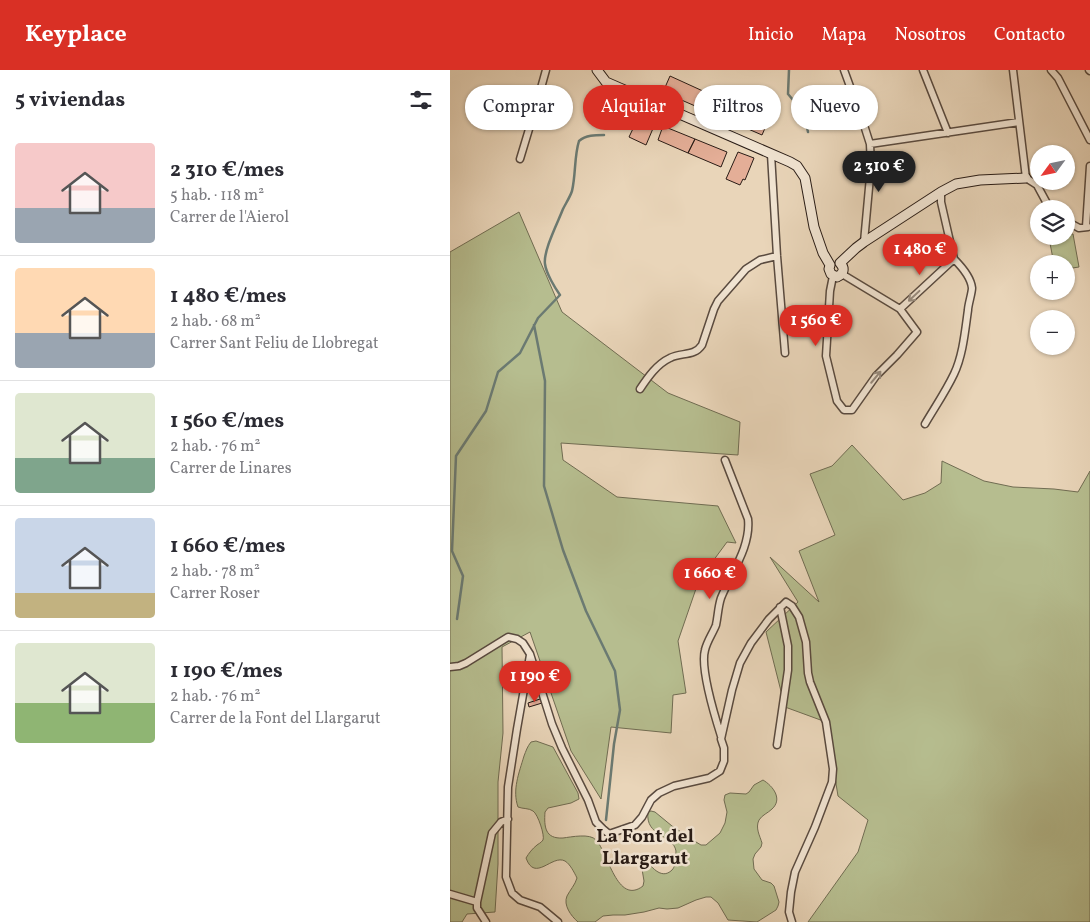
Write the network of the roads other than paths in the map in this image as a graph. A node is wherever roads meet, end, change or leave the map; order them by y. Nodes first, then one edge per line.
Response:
1 (546, 70) edge
2 (597, 70) edge
3 (844, 70) edge
4 (923, 70) edge
5 (1013, 70) edge
6 (1051, 70) edge
7 (1019, 122) junction
8 (948, 133) junction
9 (1090, 140) edge
10 (870, 144) junction
11 (771, 154) junction
12 (520, 159) dead end
13 (1090, 166) edge
14 (1026, 178) junction
15 (940, 192) junction
16 (1045, 200) edge
17 (1075, 226) edge
18 (1088, 227) edge
19 (864, 242) junction
20 (777, 256) junction
21 (954, 259) junction
22 (840, 264) junction
23 (830, 265) junction
24 (837, 275) junction
25 (900, 309) junction
26 (785, 353) dead end
27 (640, 389) dead end
28 (925, 424) dead end
29 (725, 460) dead end
30 (780, 607) junction
31 (530, 654) junction
32 (450, 667) edge
33 (722, 739) junction
34 (777, 745) dead end
35 (508, 819) junction
36 (450, 894) edge
37 (477, 902) junction
38 (486, 922) edge
39 (558, 922) edge
40 (792, 922) edge

1 - 12 street
2 - 11 street
3 - 10 street
4 - 8 street
5 - 7 street
6 - 9 street
7 - 8 street
7 - 14 street
8 - 10 street
10 - 19 street
11 - 20 street
11 - 23 street
13 - 18 street
14 - 15 street
14 - 16 street
15 - 19 street
15 - 21 street
17 - 18 street
19 - 22 street
20 - 26 street
20 - 27 street
21 -> 25 street
21 - 28 street
22 - 23 street
22 - 24 street
23 - 24 street
24 - 25 street
24 -> 25 street
29 - 33 street
30 - 33 street
30 - 34 street
30 - 40 street
31 - 32 street
31 - 33 street
31 - 35 street
35 - 37 street
35 - 39 street
36 - 37 street
37 - 38 street

